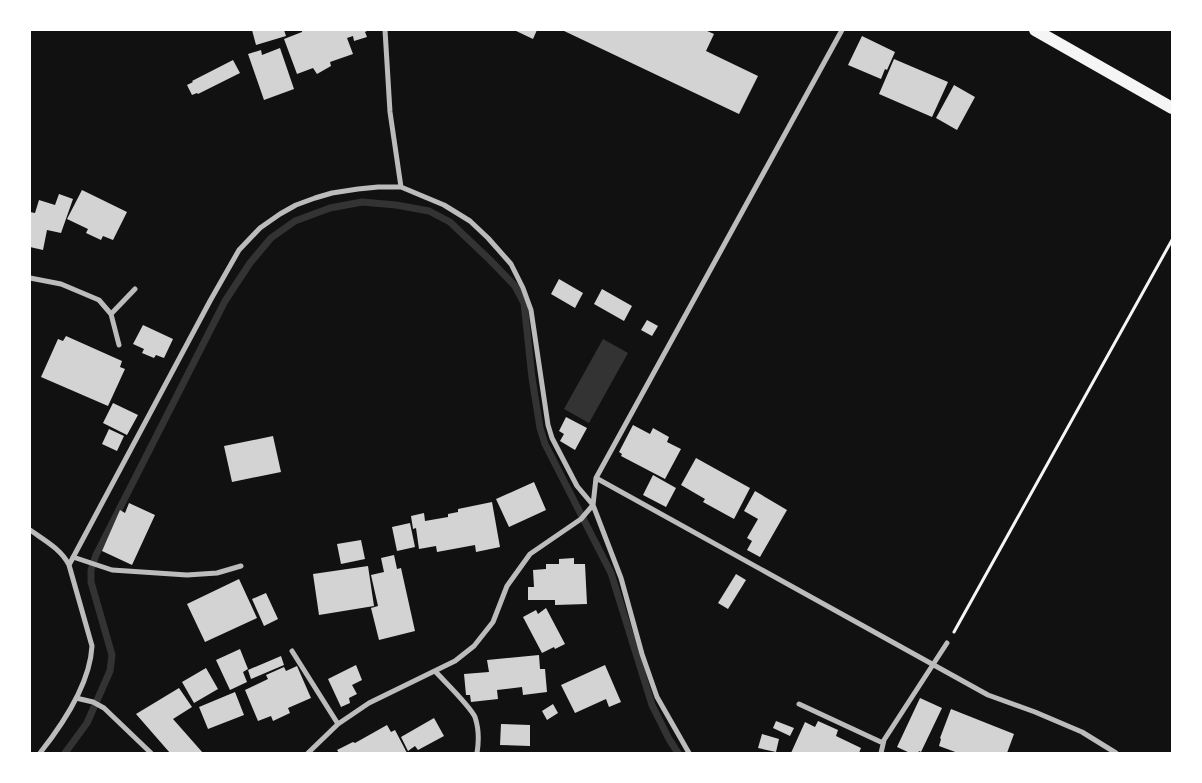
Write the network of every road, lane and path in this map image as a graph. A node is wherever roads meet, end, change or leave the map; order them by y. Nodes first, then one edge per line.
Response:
1 (385, 30) edge
2 (842, 30) edge
3 (1035, 30) edge
4 (1172, 108) edge
5 (401, 187) junction
6 (1172, 240) edge
7 (30, 278) edge
8 (135, 289) dead end
9 (110, 314) junction
10 (119, 346) dead end
11 (596, 478) junction
12 (592, 505) junction
13 (30, 530) edge
14 (73, 557) junction
15 (69, 565) junction
16 (241, 566) dead end
17 (947, 643) joint
18 (292, 651) dead end
19 (933, 665) junction
20 (435, 671) junction
21 (76, 698) junction
22 (798, 704) dead end
23 (338, 724) junction
24 (883, 743) junction
25 (40, 753) edge
26 (152, 753) edge
27 (308, 753) edge
28 (477, 753) edge
29 (688, 753) edge
30 (881, 753) edge
31 (1116, 753) edge

1 - 5 street
2 - 11 street
3 - 4 main road
5 - 12 street
5 - 14 street
6 - 17 path
7 - 9 street
8 - 9 street
9 - 10 street
11 - 12 street
11 - 19 street
12 - 20 street
12 - 29 street
13 - 15 street
14 - 15 street
14 - 16 street
15 - 21 street
17 - 19 street
18 - 23 street
19 - 24 street
19 - 31 street
20 - 23 street
20 - 28 street
21 - 25 street
21 - 26 street
22 - 24 street
23 - 27 street
24 - 30 street

